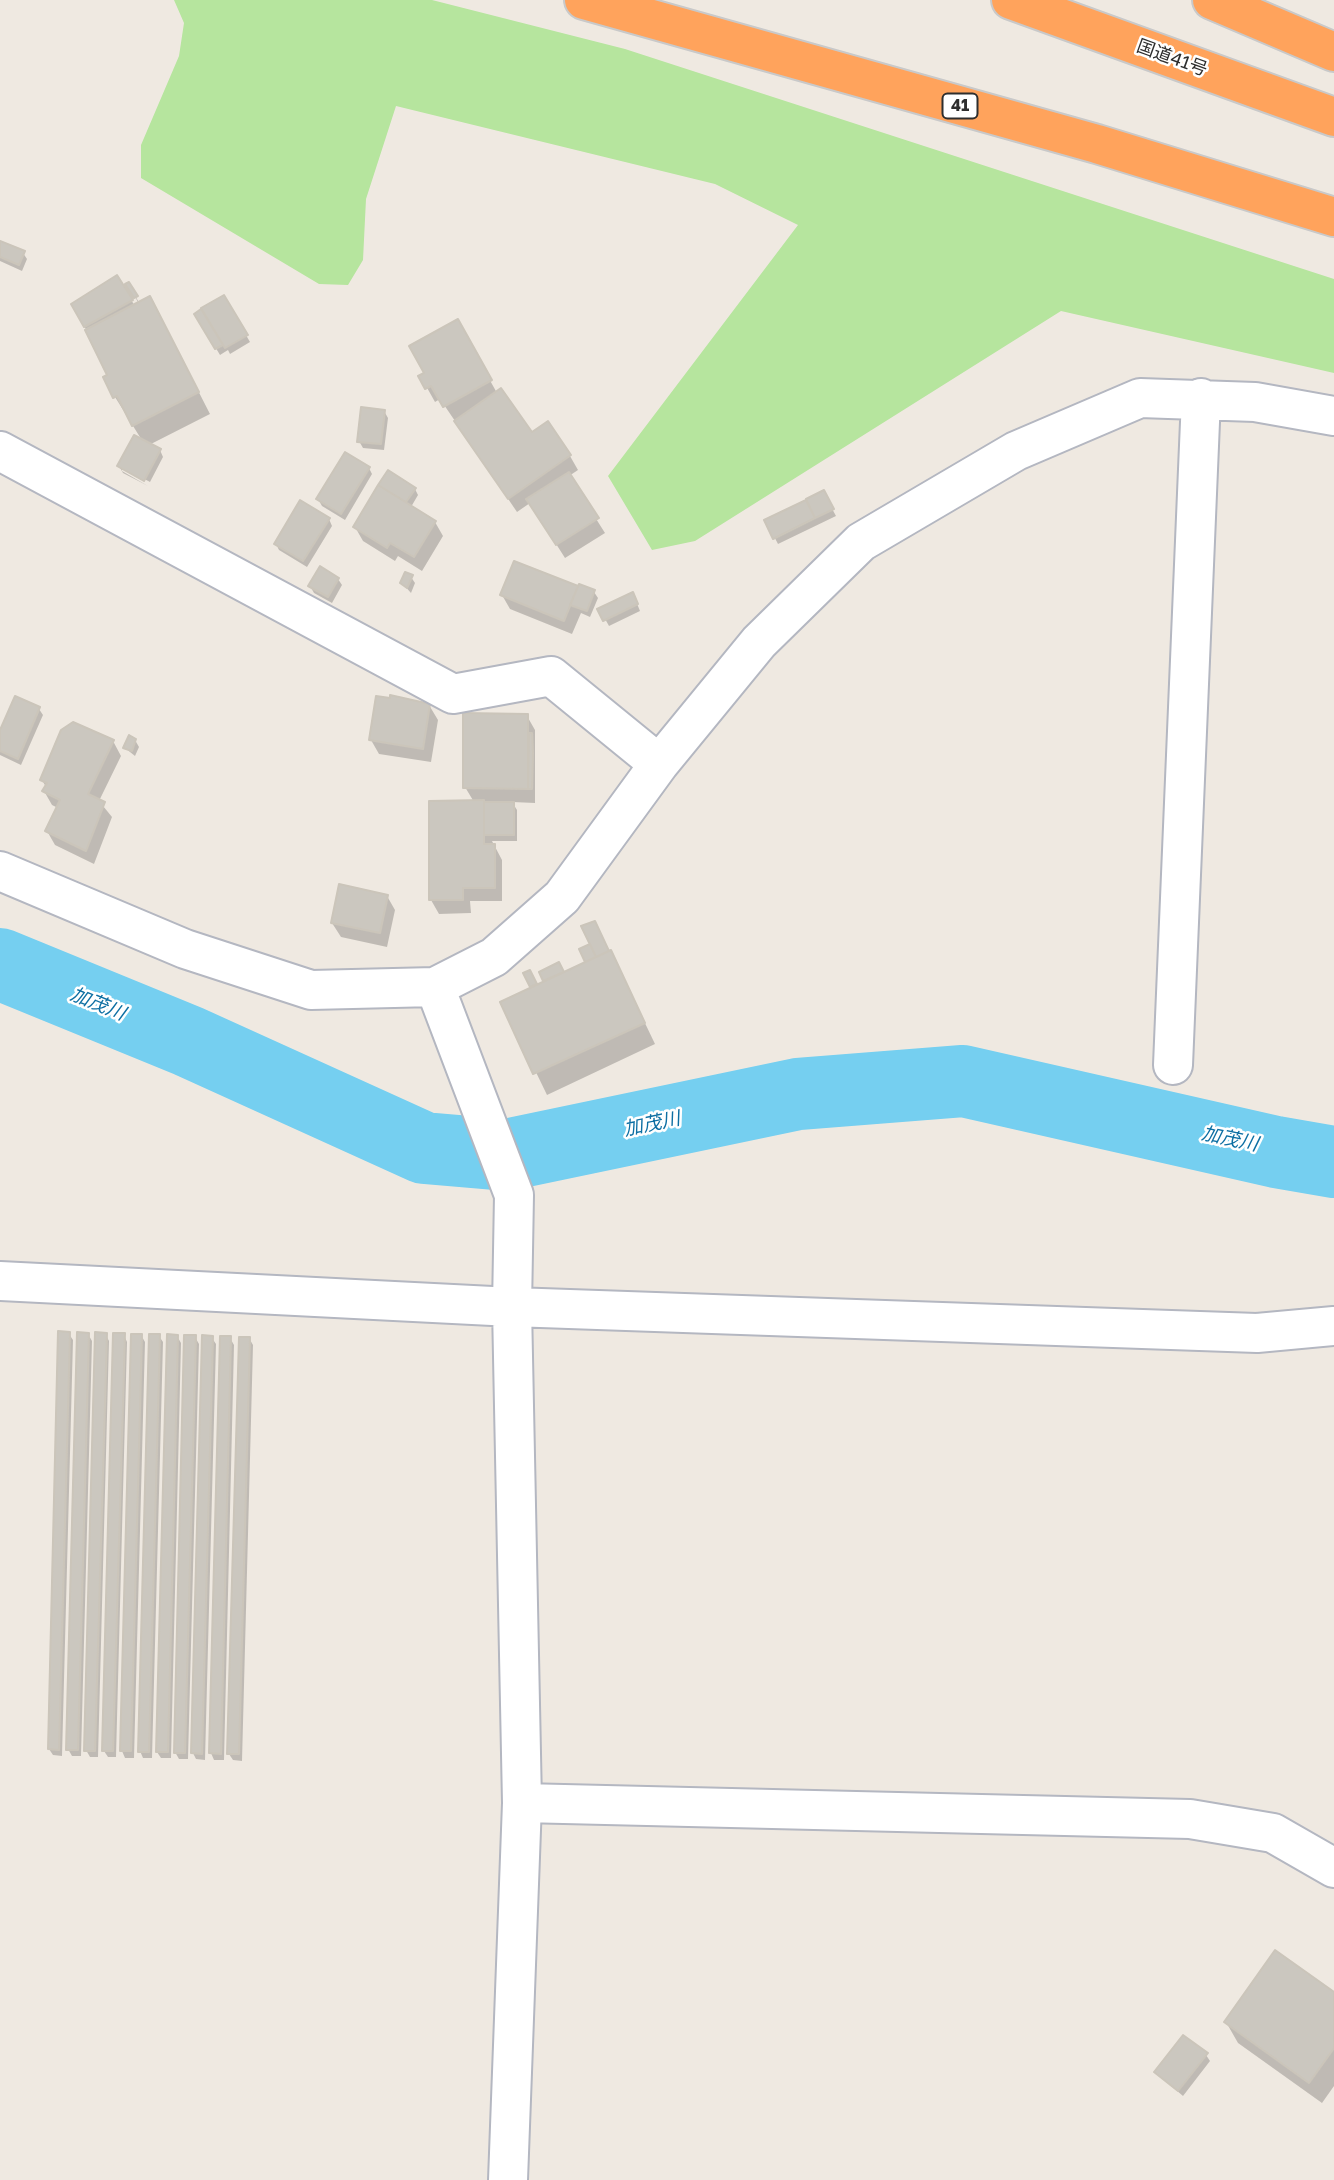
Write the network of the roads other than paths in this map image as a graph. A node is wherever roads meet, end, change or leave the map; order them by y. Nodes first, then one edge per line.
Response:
1 (584, 0) edge
2 (1011, 0) edge
3 (1071, 0) edge
4 (1212, 0) edge
5 (1334, 52) edge
6 (1334, 93) edge
7 (1334, 117) edge
8 (1334, 217) edge
9 (1201, 398) junction
10 (1334, 416) edge
11 (0, 451) edge
12 (659, 764) junction
13 (0, 871) edge
14 (435, 987) junction
15 (1173, 1065) dead end
16 (0, 1281) edge
17 (512, 1307) junction
18 (1334, 1326) edge
19 (522, 1803) junction
20 (1334, 1868) edge
21 (508, 2180) edge

1 - 8 highway, 41
2 - 7 highway, 国道41号
3 - 6 highway, 国道41号
4 - 5 highway
9 - 10 street
9 - 12 street
9 - 15 street
11 - 12 street
12 - 14 street
13 - 14 street
14 - 17 street
16 - 17 street
17 - 18 street
17 - 19 street
19 - 20 street
19 - 21 street

